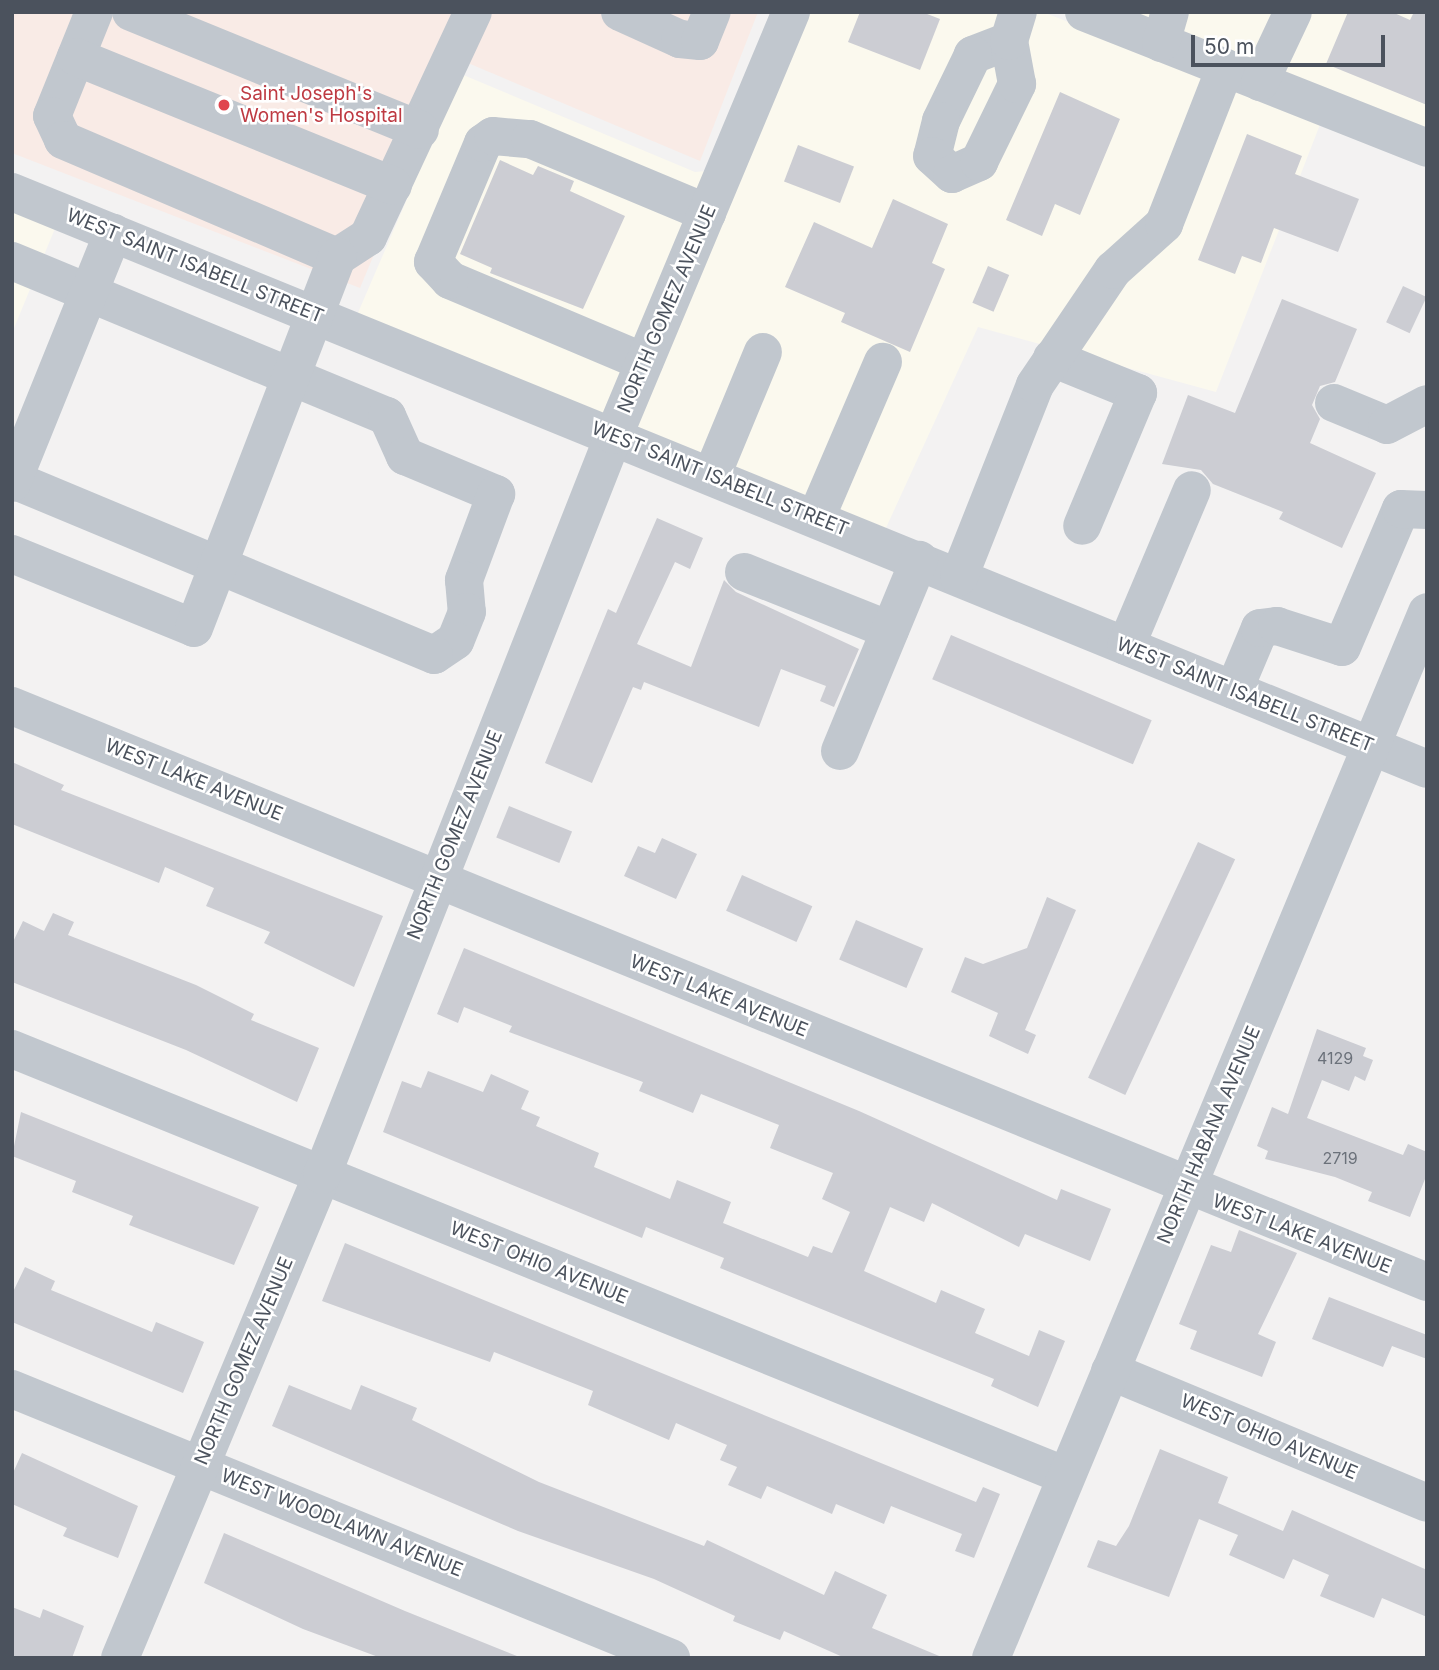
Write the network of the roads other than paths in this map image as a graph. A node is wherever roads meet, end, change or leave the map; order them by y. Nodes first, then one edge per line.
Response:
1 (94, 12) edge
2 (131, 12) edge
3 (474, 12) edge
4 (620, 12) edge
5 (712, 12) edge
6 (791, 12) edge
7 (1084, 12) edge
8 (1293, 12) edge
9 (1165, 28) edge
10 (76, 57) junction
11 (1242, 75) junction
12 (420, 130) junction
13 (1427, 148) edge
14 (393, 186) junction
15 (12, 192) edge
16 (707, 213) junction
17 (113, 233) junction
18 (337, 257) junction
19 (13, 265) edge
20 (88, 293) junction
21 (312, 313) junction
22 (763, 352) dead end
23 (1052, 358) junction
24 (644, 362) junction
25 (883, 362) dead end
26 (288, 376) junction
27 (1334, 403) dead end
28 (1427, 404) edge
29 (614, 435) junction
30 (712, 475) junction
31 (13, 480) edge
32 (1192, 490) dead end
33 (1427, 510) edge
34 (816, 518) junction
35 (1082, 526) dead end
36 (12, 554) edge
37 (919, 560) junction
38 (216, 564) junction
39 (744, 572) dead end
40 (959, 577) junction
41 (1427, 612) edge
42 (890, 630) junction
43 (1126, 646) junction
44 (1234, 690) junction
45 (12, 706) edge
46 (1371, 747) junction
47 (840, 751) dead end
48 (1427, 769) edge
49 (436, 879) junction
50 (12, 1049) edge
51 (322, 1175) junction
52 (1186, 1189) junction
53 (1427, 1282) edge
54 (1110, 1371) junction
55 (12, 1389) edge
56 (201, 1466) junction
57 (1066, 1476) junction
58 (1427, 1503) edge
59 (120, 1658) edge
60 (671, 1658) edge
61 (990, 1658) edge

1 - 10 street
2 - 12 street
3 - 12 street
4 - 5 street
6 - 16 street, NORTH GOMEZ AVENUE
7 - 9 street
8 - 11 street
9 - 11 street
10 - 14 street
10 - 18 street
11 - 13 street
11 - 23 street
12 - 14 street
14 - 18 street
15 - 17 street, WEST SAINT ISABELL STREET
16 - 24 street, NORTH GOMEZ AVENUE
16 - 24 street
17 - 20 street
17 - 21 street, WEST SAINT ISABELL STREET
18 - 21 street
19 - 20 street
20 - 26 street
20 - 31 street
21 - 26 street
21 - 29 street, WEST SAINT ISABELL STREET
22 - 30 street
23 - 35 street
23 - 40 street
24 - 29 street, NORTH GOMEZ AVENUE
25 - 34 street
26 - 38 street
26 - 38 street
27 - 28 street
29 - 30 street, WEST SAINT ISABELL STREET
29 - 49 street, NORTH GOMEZ AVENUE
30 - 34 street, WEST SAINT ISABELL STREET
31 - 38 street
32 - 43 street
33 - 44 street
34 - 37 street, WEST SAINT ISABELL STREET
36 - 38 street
37 - 40 street, WEST SAINT ISABELL STREET
37 - 42 street
39 - 42 street
40 - 43 street, WEST SAINT ISABELL STREET
41 - 46 street, NORTH HABANA AVENUE
42 - 47 street
43 - 44 street, WEST SAINT ISABELL STREET
44 - 46 street, WEST SAINT ISABELL STREET
45 - 49 street, WEST LAKE AVENUE
46 - 48 street, WEST SAINT ISABELL STREET
46 - 52 street, NORTH HABANA AVENUE
49 - 51 street, NORTH GOMEZ AVENUE
49 - 52 street, WEST LAKE AVENUE
50 - 51 street, WEST OHIO AVENUE
51 - 56 street, NORTH GOMEZ AVENUE
51 - 57 street, WEST OHIO AVENUE
52 - 53 street, WEST LAKE AVENUE
52 - 54 street, NORTH HABANA AVENUE
54 - 57 street, NORTH HABANA AVENUE
54 - 58 street, WEST OHIO AVENUE
55 - 56 street, WEST WOODLAWN AVENUE
56 - 59 street, NORTH GOMEZ AVENUE
56 - 60 street, WEST WOODLAWN AVENUE
57 - 61 street, NORTH HABANA AVENUE

